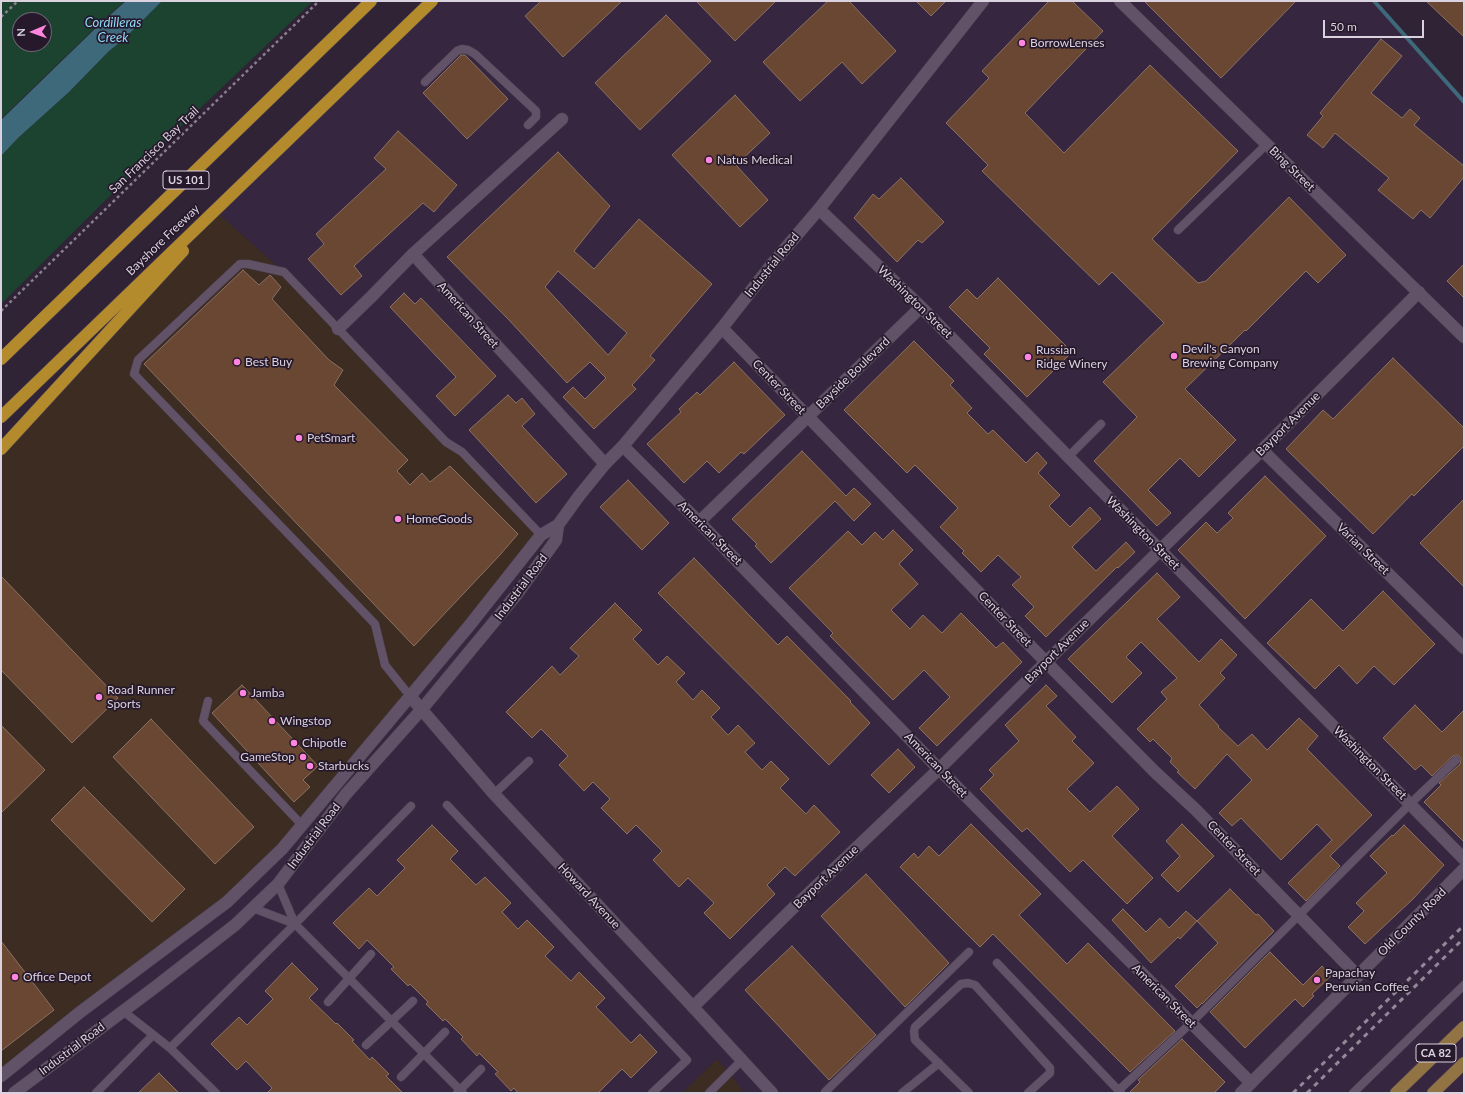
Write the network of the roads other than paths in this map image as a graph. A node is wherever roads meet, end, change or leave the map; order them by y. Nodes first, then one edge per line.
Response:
1 (371, 1) edge
2 (432, 1) edge
3 (983, 1) edge
4 (1120, 1) edge
5 (425, 82) dead end
6 (562, 119) dead end
7 (528, 125) dead end
8 (1267, 144) junction
9 (271, 156) junction
10 (819, 209) junction
11 (1178, 230) dead end
12 (413, 254) junction
13 (1419, 292) junction
14 (921, 307) junction
15 (722, 328) junction
16 (338, 329) junction
17 (1464, 337) edge
18 (1, 359) edge
19 (807, 416) junction
20 (1, 417) edge
21 (1101, 424) dead end
22 (622, 446) junction
23 (1, 449) edge
24 (1262, 450) junction
25 (1068, 457) junction
26 (605, 464) junction
27 (699, 522) junction
28 (558, 525) junction
29 (541, 535) junction
30 (1160, 550) junction
31 (1464, 648) edge
32 (1046, 662) junction
33 (410, 696) junction
34 (208, 701) dead end
35 (422, 709) junction
36 (1456, 760) dead end
37 (529, 761) dead end
38 (939, 769) junction
39 (494, 794) junction
40 (1410, 804) junction
41 (447, 805) dead end
42 (411, 806) dead end
43 (302, 825) junction
44 (1464, 859) edge
45 (1464, 869) edge
46 (278, 884) junction
47 (253, 908) junction
48 (1299, 916) junction
49 (295, 924) junction
50 (969, 952) dead end
51 (371, 954) dead end
52 (997, 963) dead end
53 (1358, 976) junction
54 (349, 979) junction
55 (1464, 985) edge
56 (413, 1001) dead end
57 (328, 1002) dead end
58 (693, 1007) junction
59 (123, 1011) junction
60 (392, 1021) junction
61 (1191, 1023) junction
62 (1464, 1027) edge
63 (446, 1032) dead end
64 (153, 1035) junction
65 (366, 1045) dead end
66 (170, 1048) junction
67 (424, 1054) junction
68 (742, 1060) junction
69 (939, 1063) junction
70 (1464, 1063) edge
71 (481, 1069) dead end
72 (1, 1076) edge
73 (401, 1077) dead end
74 (1251, 1083) junction
75 (460, 1092) edge
76 (825, 1092) edge
77 (1120, 1092) edge
78 (14, 1093) edge
79 (96, 1093) edge
80 (216, 1093) edge
81 (652, 1093) edge
82 (709, 1093) edge
83 (772, 1093) edge
84 (902, 1093) edge
85 (969, 1093) edge
86 (1028, 1093) edge
87 (1241, 1093) edge
88 (1353, 1093) edge
89 (1396, 1093) edge
90 (1433, 1093) edge

1 - 18 highway, US 101
2 - 9 highway, Bayshore Freeway
3 - 10 street, Industrial Road
4 - 8 street, Bing Street
5 - 7 lane
6 - 12 street
8 - 11 lane
8 - 13 street, Bing Street
9 - 20 highway, Bayshore Freeway
9 - 23 highway
10 - 14 street, Washington Street
10 - 15 street, Industrial Road
12 - 16 street
12 - 26 street, American Street
13 - 17 street, Bing Street
13 - 24 street, Bayport Avenue
14 - 19 street, Bayside Boulevard
14 - 25 street, Washington Street
15 - 19 street, Center Street
15 - 22 street, Industrial Road
16 - 29 lane
16 - 33 lane
19 - 27 street, Bayside Boulevard
19 - 32 street, Center Street
21 - 25 lane
22 - 26 street, Industrial Road
22 - 27 street, American Street
24 - 30 street, Bayport Avenue
24 - 31 street, Varian Street
25 - 30 street, Washington Street
26 - 28 street, Industrial Road
27 - 38 street, American Street
28 - 29 street, Industrial Road
28 - 35 street, Industrial Road
29 - 33 street, Industrial Road
30 - 32 street, Bayport Avenue
30 - 40 street, Washington Street
32 - 38 street, Bayport Avenue
32 - 48 street, Center Street
33 - 35 street, Howard Avenue
33 - 43 street, Industrial Road
34 - 43 lane
35 - 39 street, Howard Avenue
35 - 46 street, Industrial Road
36 - 40 lane
37 - 39 lane
38 - 58 street, Bayport Avenue
38 - 61 street, American Street
39 - 58 street, Howard Avenue
40 - 44 street, Washington Street
40 - 48 lane
41 - 81 lane
42 - 49 lane
43 - 72 street, Industrial Road
45 - 53 street, Old County Road
46 - 47 street, Industrial Road
46 - 49 lane
47 - 49 lane
47 - 59 street, Industrial Road
48 - 53 street, Center Street
48 - 61 lane
49 - 54 lane
49 - 66 lane
50 - 76 lane
51 - 54 lane
52 - 77 lane
53 - 74 street, Old County Road
54 - 57 lane
54 - 60 lane
55 - 88 lane
56 - 60 lane
58 - 68 street, Howard Avenue
59 - 64 lane
59 - 78 street, Industrial Road
60 - 65 lane
60 - 67 lane
61 - 74 street, American Street
61 - 77 lane
62 - 89 main road, CA 82
63 - 67 lane
64 - 66 lane
64 - 79 lane
66 - 80 lane
67 - 73 lane
67 - 75 lane
68 - 82 lane
68 - 83 street, Howard Avenue
69 - 84 lane
69 - 85 lane
69 - 86 lane
70 - 90 main road, CA 82
71 - 75 lane
74 - 87 street, Old County Road

